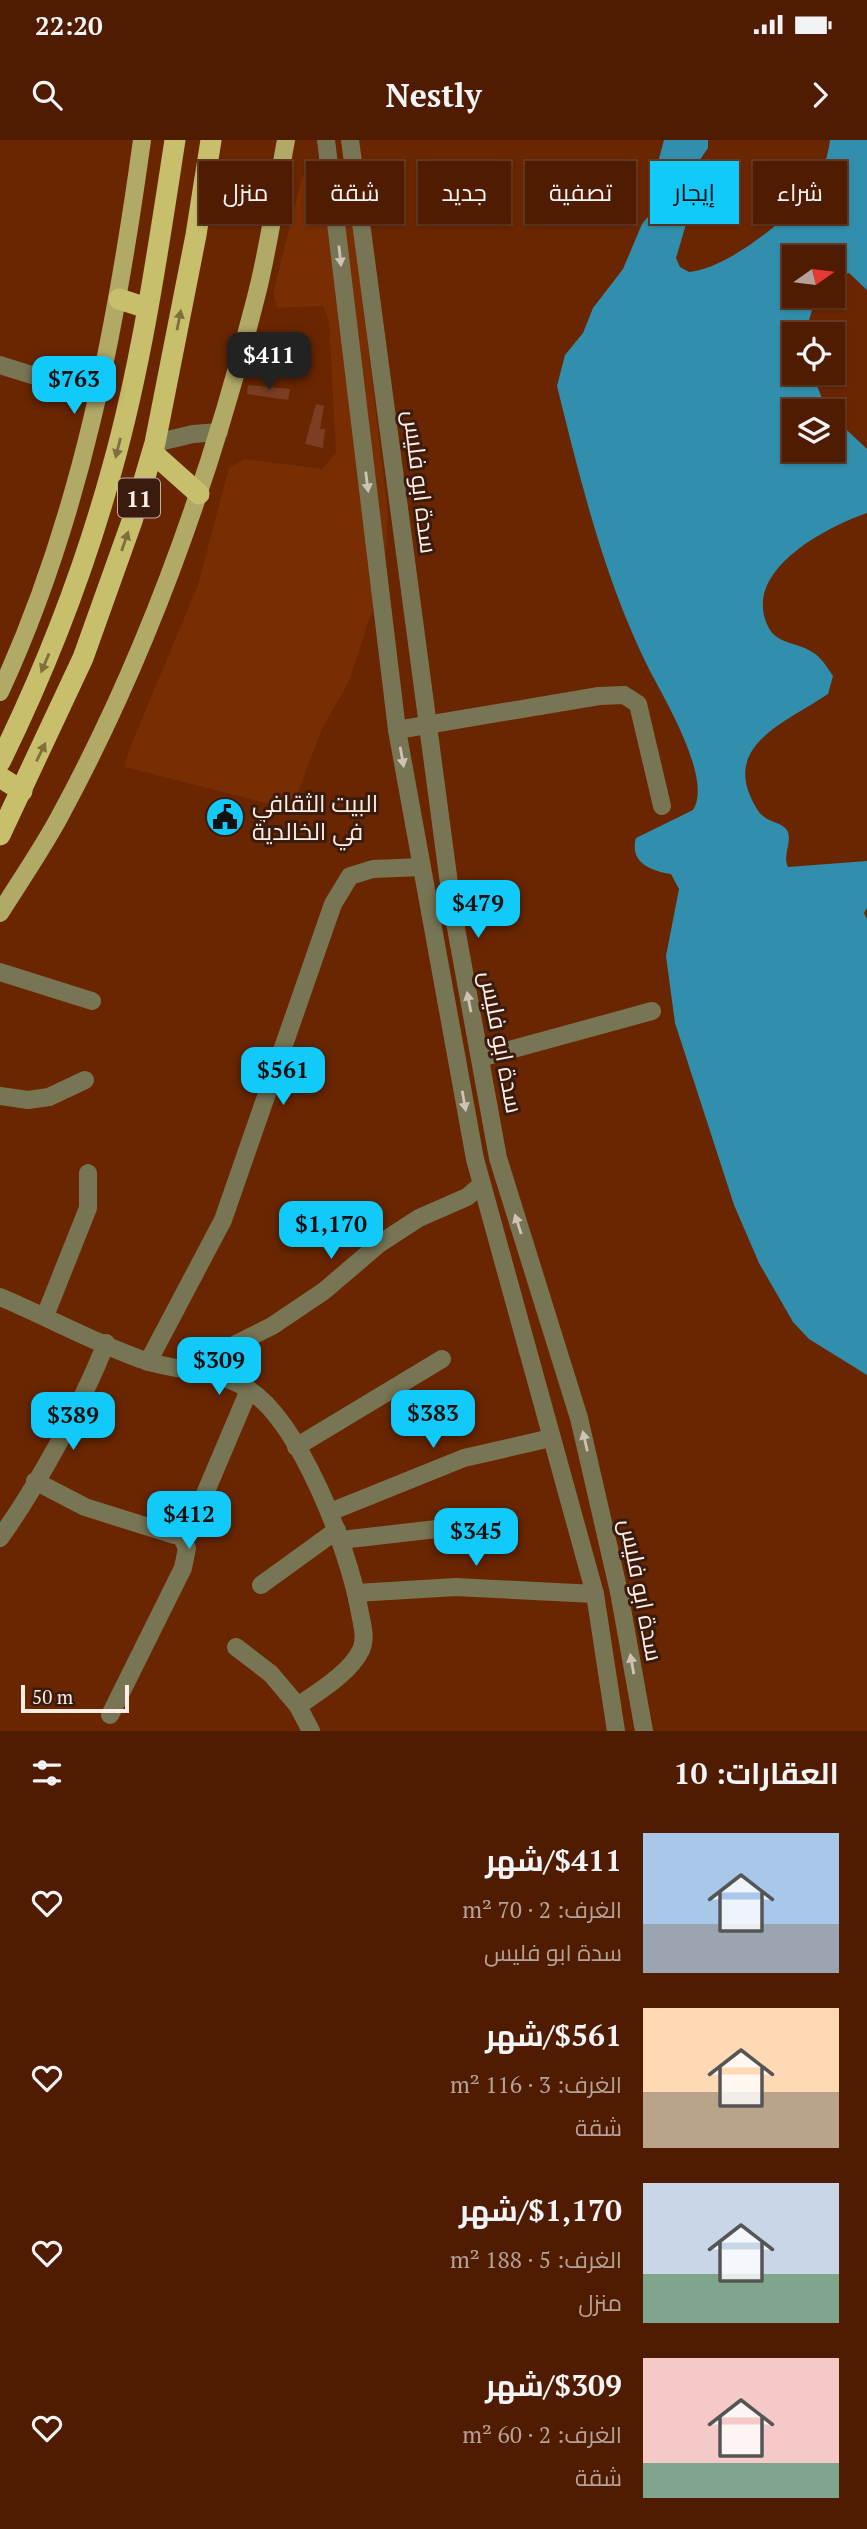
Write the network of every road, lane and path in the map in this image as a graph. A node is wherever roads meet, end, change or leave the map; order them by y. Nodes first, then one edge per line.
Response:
1 (142, 140) edge
2 (175, 140) edge
3 (211, 140) edge
4 (286, 140) edge
5 (326, 140) edge
6 (350, 140) edge
7 (119, 299) junction
8 (147, 308) junction
9 (0, 365) edge
10 (99, 396) junction
11 (219, 432) junction
12 (154, 448) junction
13 (199, 494) junction
14 (0, 692) edge
15 (428, 726) junction
16 (397, 730) junction
17 (0, 762) edge
18 (0, 777) edge
19 (22, 791) junction
20 (662, 806) dead end
21 (0, 835) edge
22 (422, 867) junction
23 (0, 914) edge
24 (0, 972) edge
25 (92, 1002) dead end
26 (652, 1011) dead end
27 (480, 1058) junction
28 (85, 1080) dead end
29 (0, 1096) edge
30 (88, 1173) dead end
31 (481, 1185) junction
32 (0, 1297) edge
33 (45, 1316) junction
34 (106, 1343) junction
35 (442, 1359) dead end
36 (148, 1362) junction
37 (206, 1371) junction
38 (249, 1390) junction
39 (551, 1438) junction
40 (296, 1447) junction
41 (35, 1481) junction
42 (330, 1512) junction
43 (489, 1523) dead end
44 (180, 1534) junction
45 (339, 1535) junction
46 (0, 1538) edge
47 (261, 1586) dead end
48 (356, 1593) junction
49 (595, 1594) junction
50 (236, 1647) dead end
51 (298, 1706) junction
52 (110, 1715) dead end
53 (311, 1731) edge
54 (616, 1731) edge
55 (644, 1731) edge

1 - 7 main road
2 - 8 highway, 11
12 -> 3 highway, 11
4 - 11 main road
5 -> 16 street, سدة ابو فليس
6 - 15 street, سدة ابو فليس
7 - 8 highway
7 - 10 main road
8 -> 17 highway, 11
9 - 10 street
10 - 14 main road
11 - 12 street
11 - 13 main road
12 - 13 highway
19 -> 12 highway, 11
13 - 23 main road
15 - 16 street
15 - 20 street
27 -> 15 street, سدة ابو فليس
16 -> 22 street, سدة ابو فليس
18 - 19 highway
19 - 21 highway, 11
22 -> 31 street, سدة ابو فليس
22 - 36 street
24 - 25 street
26 - 27 street
55 -> 27 street, سدة ابو فليس
28 - 29 street
30 - 33 street
31 - 37 street
31 - 39 street, سدة ابو فليس
32 - 33 street
33 - 34 street
34 - 36 street
34 - 41 street
35 - 40 street
36 - 37 street
37 - 38 street
38 - 40 street
38 - 44 street
39 - 42 street
39 - 49 street, سدة ابو فليس
40 - 42 street
41 - 44 street
41 - 46 street
42 - 45 street
43 - 45 street
44 - 52 street
45 - 47 street
45 - 48 street
48 - 49 street
48 - 51 street
49 - 54 street, سدة ابو فليس
50 - 51 street
51 - 53 street

